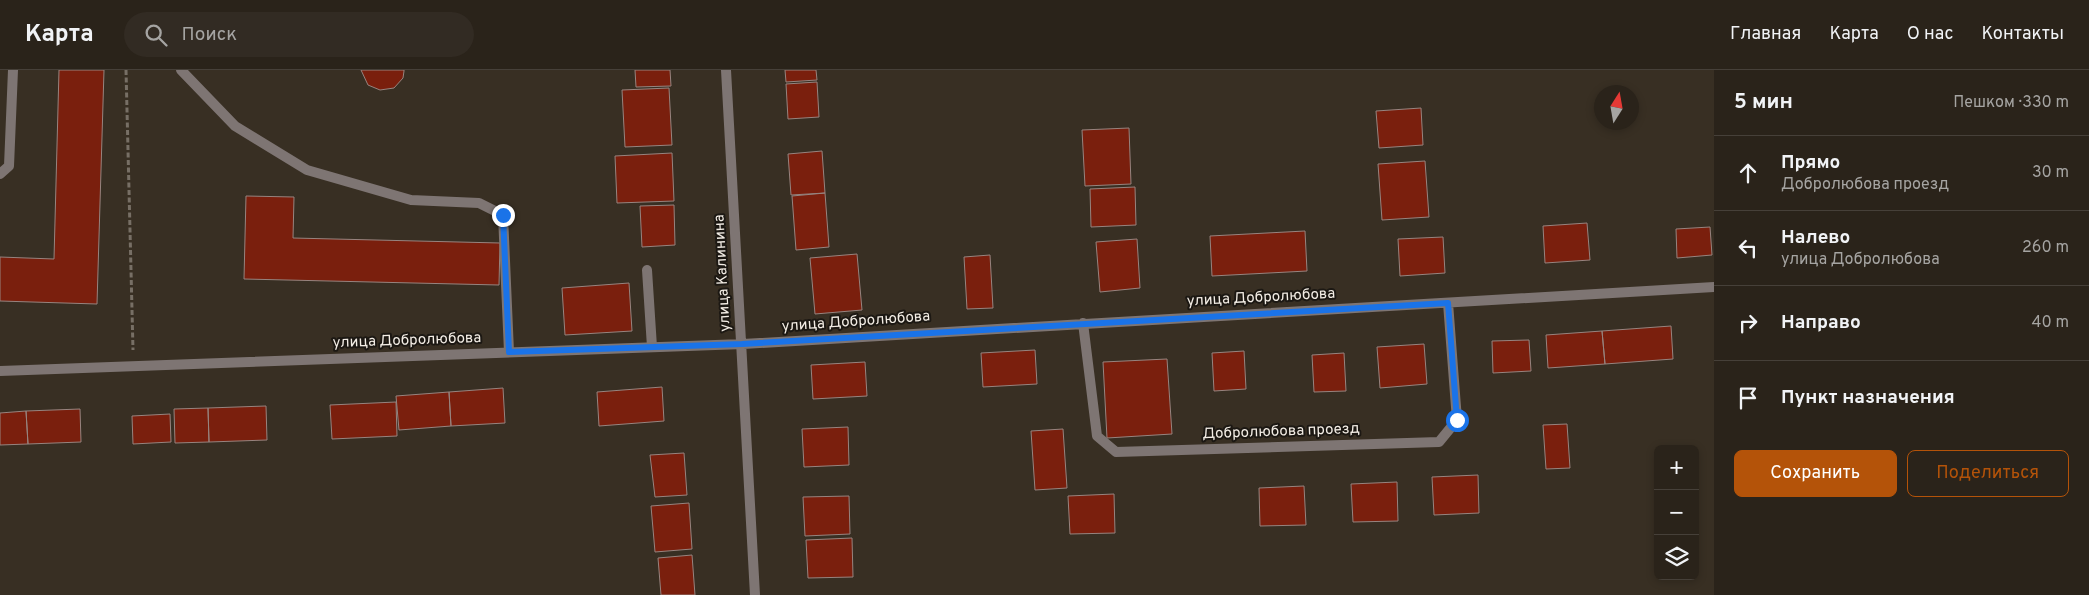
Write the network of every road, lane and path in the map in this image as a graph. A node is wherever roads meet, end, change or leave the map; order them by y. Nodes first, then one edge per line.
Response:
1 (13, 70) edge
2 (126, 70) edge
3 (181, 70) edge
4 (726, 70) edge
5 (0, 174) edge
6 (647, 270) dead end
7 (1714, 287) edge
8 (1448, 303) junction
9 (1083, 323) junction
10 (742, 344) junction
11 (652, 347) junction
12 (509, 352) junction
13 (133, 366) junction
14 (0, 371) edge
15 (755, 595) edge

1 - 5 street
2 - 13 path
3 - 12 street
4 - 10 street, улица Калинина
6 - 11 street
7 - 8 street, улица Добролюбова
8 - 9 street, улица Добролюбова
8 - 9 street, Добролюбова проезд
9 - 10 street, улица Добролюбова
10 - 11 street, улица Добролюбова
10 - 15 street, улица Калинина
11 - 12 street, улица Добролюбова
12 - 13 street, улица Добролюбова
13 - 14 street, улица Добролюбова

